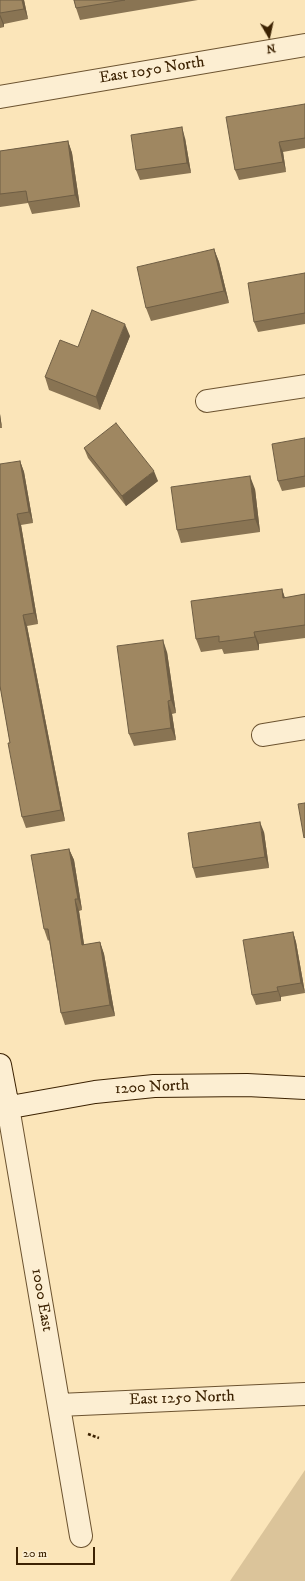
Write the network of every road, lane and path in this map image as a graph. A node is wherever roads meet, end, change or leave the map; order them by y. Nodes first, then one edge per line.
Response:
1 (305, 45) edge
2 (0, 97) edge
3 (305, 386) edge
4 (207, 401) dead end
5 (305, 728) edge
6 (263, 735) dead end
7 (0, 1065) edge
8 (305, 1088) edge
9 (4, 1108) edge
10 (305, 1394) edge
11 (59, 1405) junction
12 (82, 1536) dead end

1 - 2 street, East 1050 North
3 - 4 street
5 - 6 street
7 - 9 street, 1000 East
8 - 9 street, 1200 North
9 - 11 street, 1000 East
10 - 11 street, East 1250 North
11 - 12 street, 1000 East

